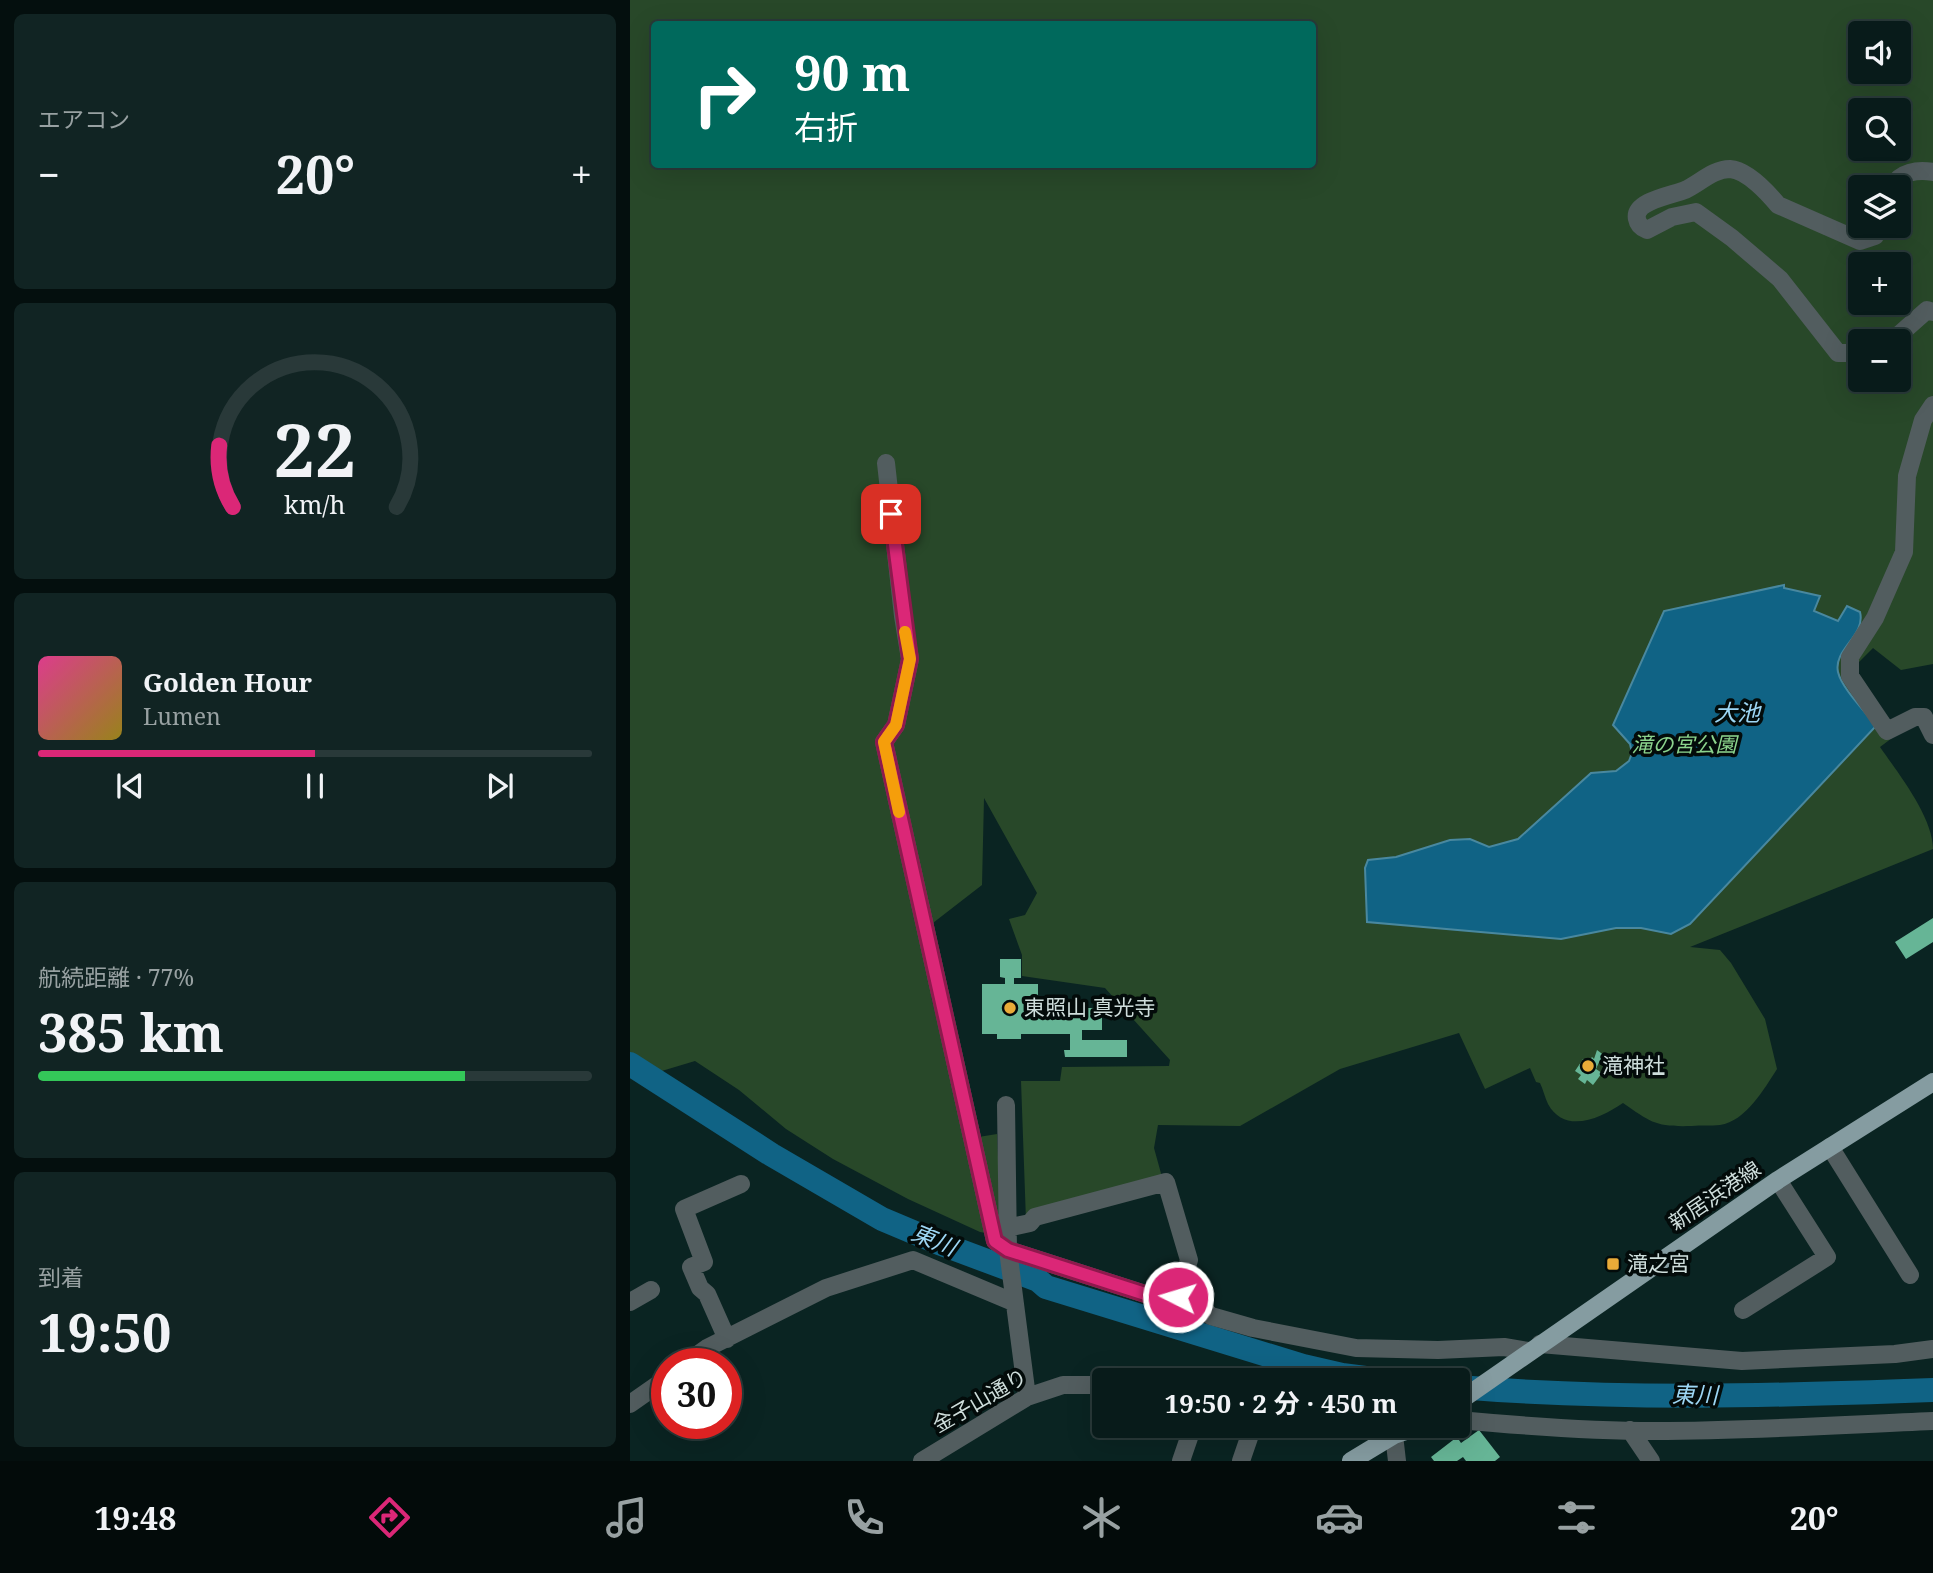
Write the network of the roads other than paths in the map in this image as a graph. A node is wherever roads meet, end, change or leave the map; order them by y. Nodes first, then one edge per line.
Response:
1 (1933, 172) edge
2 (1906, 175) edge
3 (1848, 236) edge
4 (1933, 312) edge
5 (1906, 329) edge
6 (1848, 353) edge
7 (1933, 405) edge
8 (886, 463) dead end
9 (1933, 735) edge
10 (1933, 1082) edge
11 (1006, 1105) dead end
12 (1830, 1147) junction
13 (1778, 1180) junction
14 (741, 1184) dead end
15 (1007, 1228) junction
16 (1008, 1252) junction
17 (1910, 1275) dead end
18 (651, 1290) dead end
19 (1178, 1297) junction
20 (1013, 1298) junction
21 (630, 1302) edge
22 (1743, 1310) dead end
23 (727, 1339) junction
24 (707, 1348) edge
25 (1534, 1348) junction
26 (1933, 1349) edge
27 (1092, 1385) edge
28 (651, 1388) edge
29 (1470, 1394) edge
30 (1027, 1397) junction
31 (631, 1401) edge
32 (1470, 1421) edge
33 (1933, 1421) edge
34 (1630, 1430) junction
35 (1189, 1438) edge
36 (1249, 1438) edge
37 (1389, 1438) edge
38 (1394, 1438) edge
39 (922, 1461) edge
40 (1181, 1461) edge
41 (1241, 1461) edge
42 (1351, 1461) edge
43 (1397, 1461) edge
44 (1651, 1461) edge

1 - 2 street
3 - 6 street
4 - 5 street
7 - 9 street
8 - 16 street
10 - 12 main road, 新居浜港線
11 - 15 street
12 - 13 main road, 新居浜港線
12 - 17 street
13 - 22 street
13 - 25 main road, 新居浜港線
14 - 23 street
15 - 16 street
15 - 19 street
16 - 19 street
16 - 20 street
18 - 21 street
19 - 25 street
20 - 23 street
20 - 30 street
23 - 24 street
25 - 26 street
25 - 29 main road, 新居浜港線
27 - 30 street, 金子山通り
28 - 31 street
30 - 39 street, 金子山通り
32 - 34 street
33 - 34 street
34 - 44 street
35 - 40 street
36 - 41 street
37 - 42 main road
38 - 43 street

